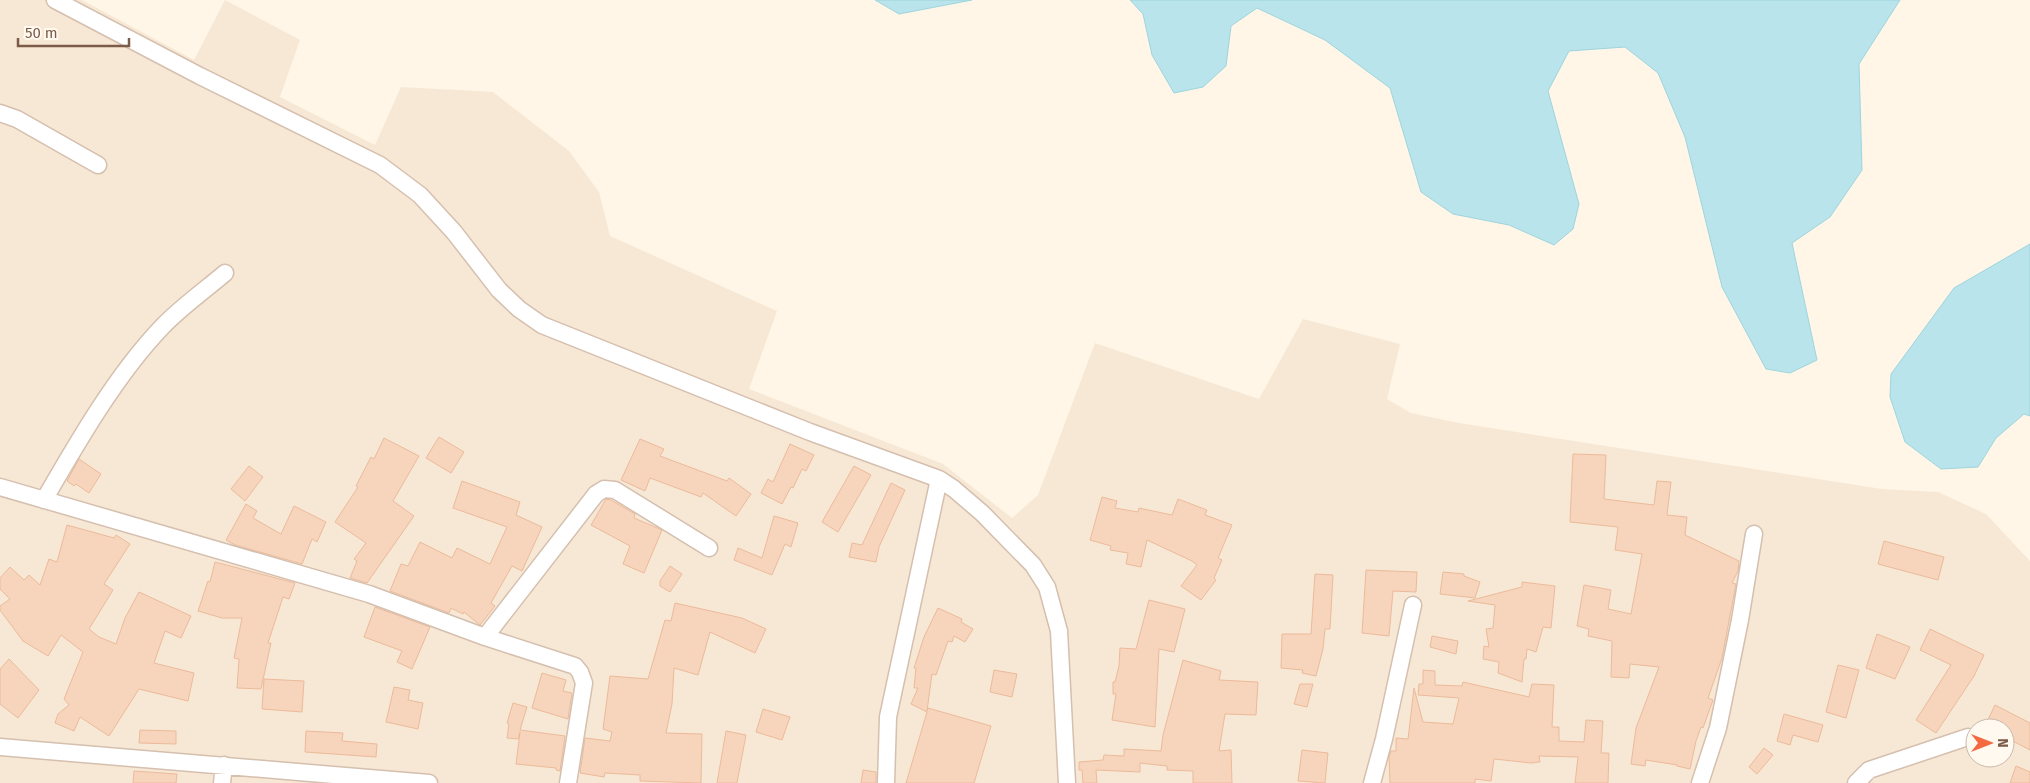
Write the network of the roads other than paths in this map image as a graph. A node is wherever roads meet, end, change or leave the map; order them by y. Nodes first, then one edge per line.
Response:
1 (55, 0) edge
2 (0, 114) edge
3 (98, 165) dead end
4 (225, 273) dead end
5 (938, 479) junction
6 (0, 487) edge
7 (44, 500) junction
8 (1754, 534) dead end
9 (709, 548) dead end
10 (1413, 605) dead end
11 (485, 637) junction
12 (1965, 739) edge
13 (0, 747) edge
14 (224, 765) junction
15 (222, 783) edge
16 (429, 783) edge
17 (568, 783) edge
18 (886, 783) edge
19 (1067, 783) edge
20 (1372, 783) edge
21 (1700, 783) edge
22 (1856, 783) edge

1 - 5 street
2 - 3 street
4 - 7 street
5 - 18 street
5 - 19 street
6 - 7 street
7 - 11 street
8 - 21 street
9 - 11 street
10 - 20 street
11 - 17 street
12 - 22 street
13 - 14 street
14 - 15 street
14 - 16 street

